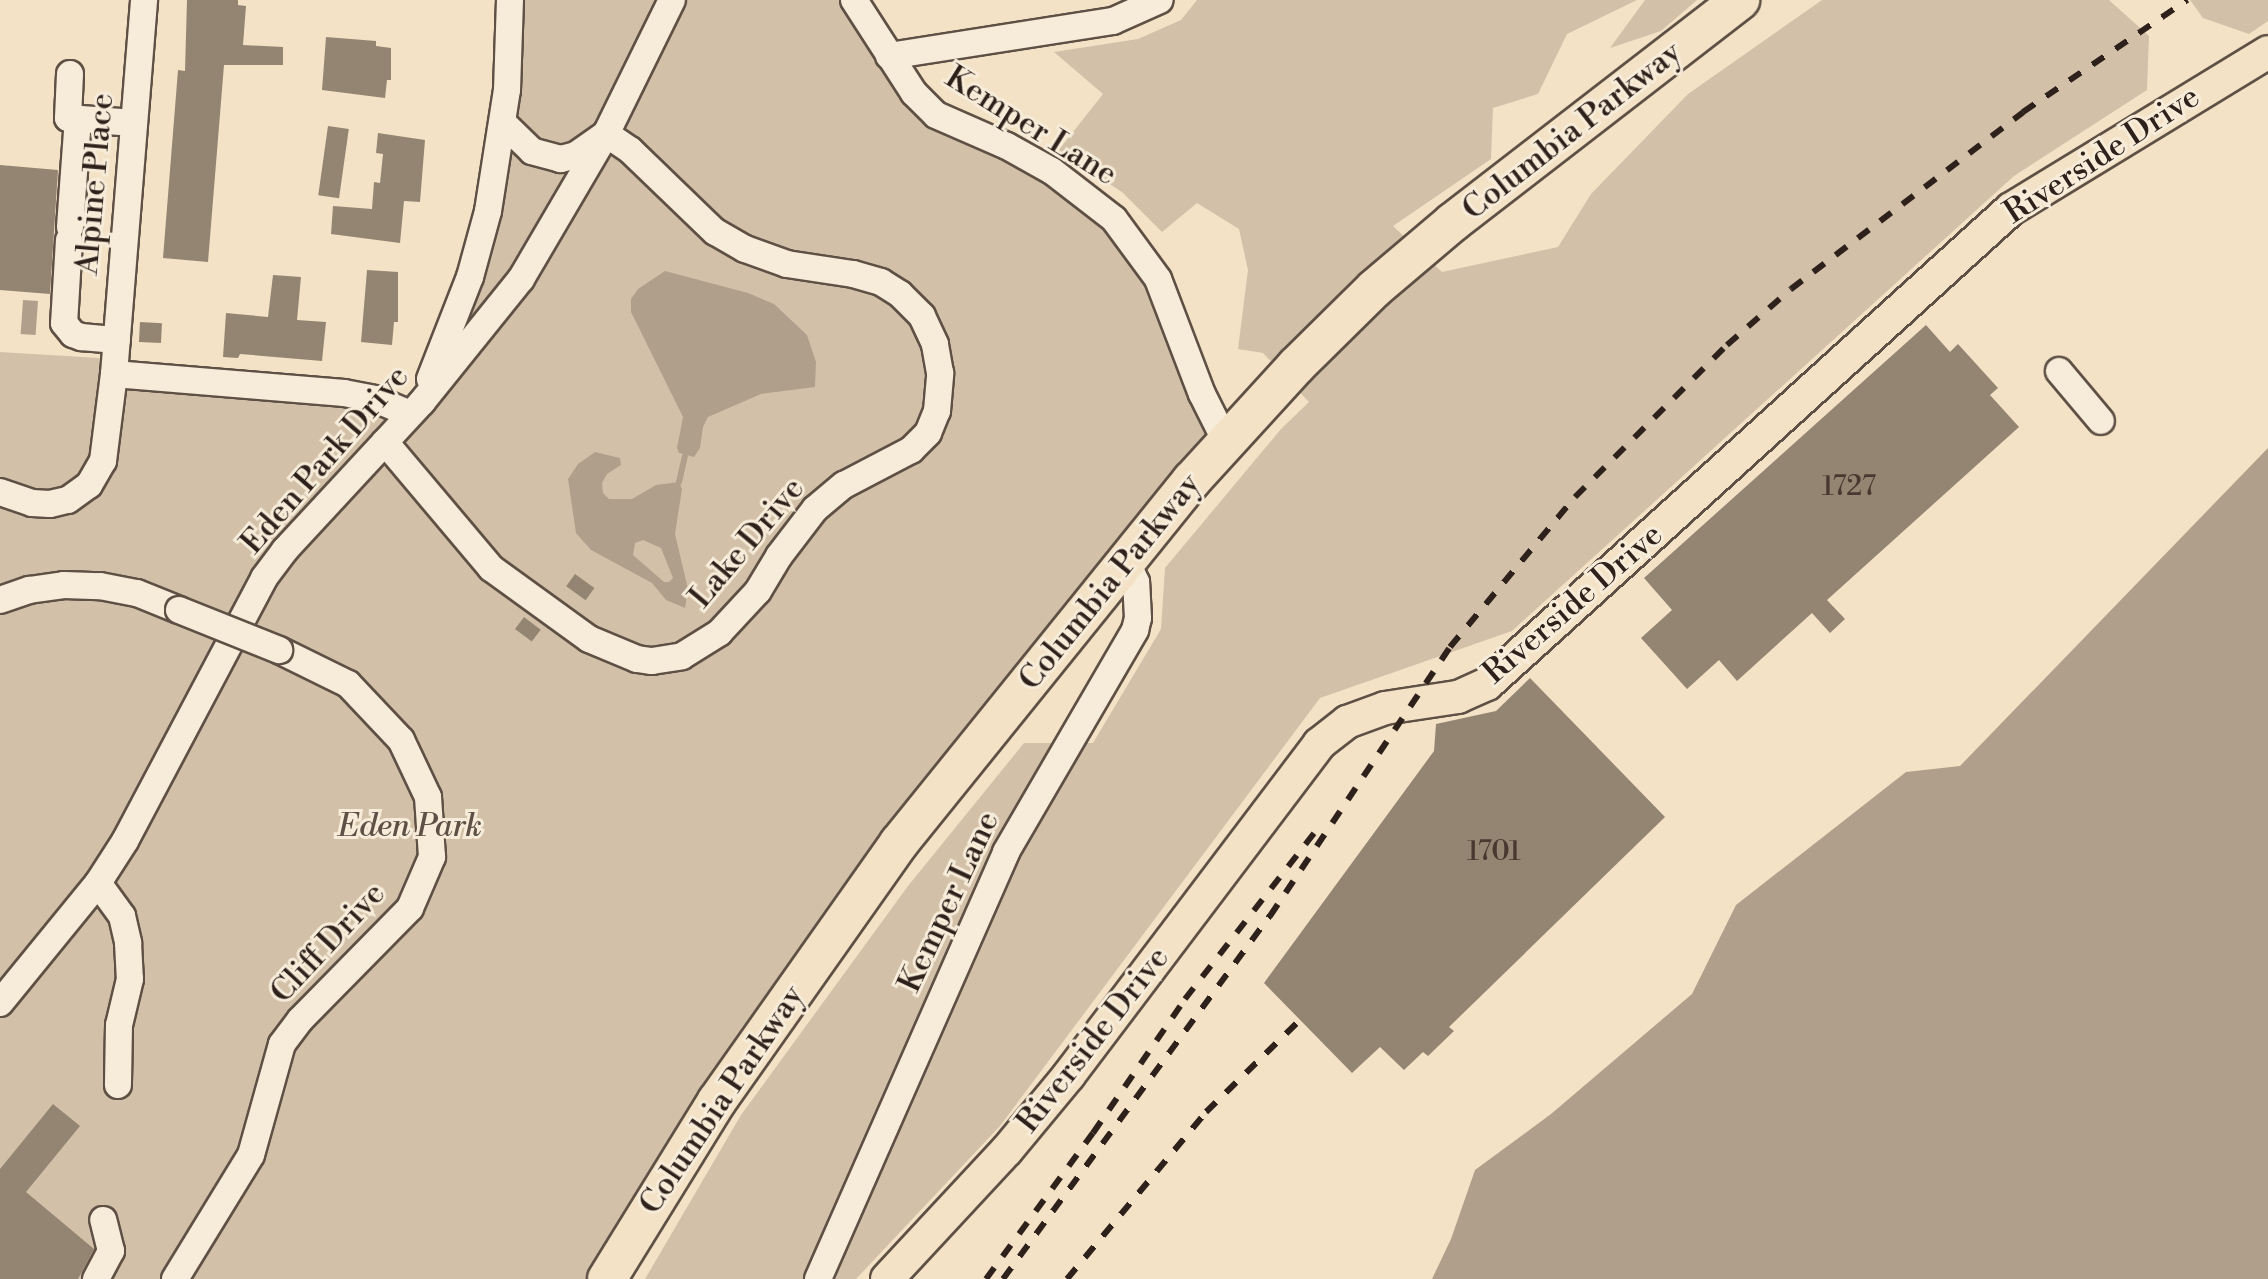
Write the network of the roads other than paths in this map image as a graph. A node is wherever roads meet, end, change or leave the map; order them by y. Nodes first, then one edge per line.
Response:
1 (144, 0) edge
2 (510, 0) edge
3 (672, 0) edge
4 (854, 0) edge
5 (1160, 0) edge
6 (1740, 0) edge
7 (2268, 52) edge
8 (889, 56) junction
9 (70, 74) dead end
10 (78, 119) junction
11 (134, 123) junction
12 (503, 123) junction
13 (606, 134) junction
14 (117, 340) junction
15 (2059, 371) dead end
16 (114, 374) junction
17 (416, 408) junction
18 (2101, 421) dead end
19 (385, 442) junction
20 (1226, 442) junction
21 (0, 492) edge
22 (1126, 561) junction
23 (4, 595) edge
24 (98, 883) junction
25 (0, 1003) edge
26 (118, 1085) dead end
27 (103, 1220) dead end
28 (96, 1279) edge
29 (175, 1279) edge
30 (607, 1279) edge
31 (818, 1279) edge
32 (887, 1279) edge

1 - 11 street, Alpine Place
2 - 12 street
3 - 13 street, Eden Park Drive
4 - 8 street, Kemper Lane
5 - 8 street
6 - 20 highway, Columbia Parkway
7 - 32 main road, Riverside Drive
8 - 20 street, Kemper Lane
9 - 10 street
10 - 11 street
10 - 14 street
11 - 14 street, Alpine Place
12 - 13 street
12 - 17 street
13 - 17 street, Eden Park Drive
13 - 19 street, Lake Drive
14 - 16 street, Alpine Place
15 - 18 street
16 - 17 street
16 - 21 street, Alpine Place
17 - 19 street, Eden Park Drive
19 - 24 street, Eden Park Drive
20 - 22 highway, Columbia Parkway
22 - 30 highway, Columbia Parkway
22 - 31 street, Kemper Lane
23 - 29 street, Cliff Drive, bridge
24 - 25 street, Eden Park Drive
24 - 26 street
27 - 28 street

